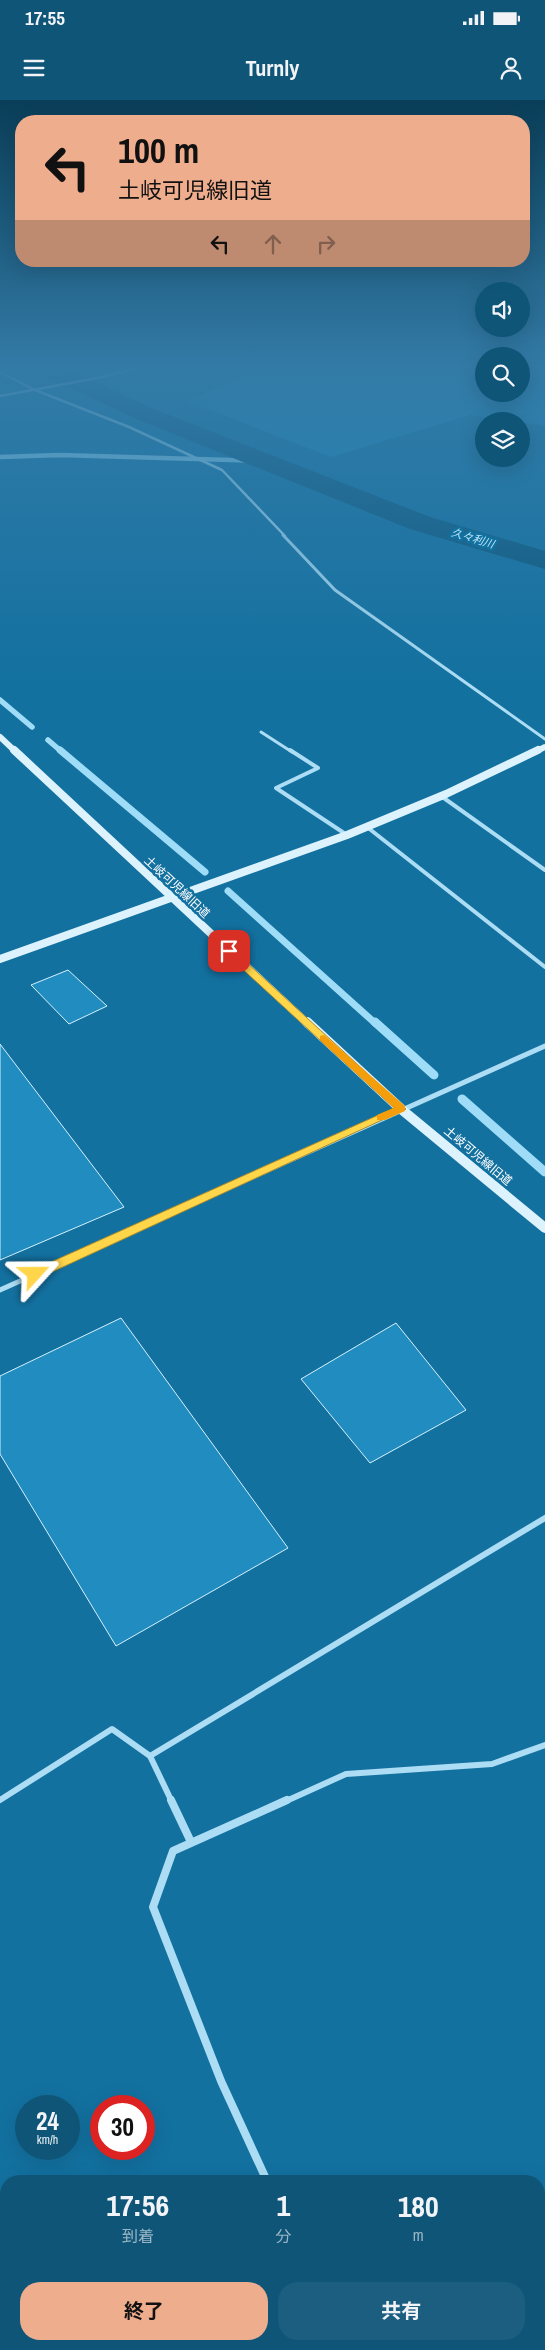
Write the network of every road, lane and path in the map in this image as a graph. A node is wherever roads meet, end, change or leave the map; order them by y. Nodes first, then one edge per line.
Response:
1 (222, 471) edge
2 (261, 732) dead end
3 (545, 739) edge
4 (2, 742) edge
5 (545, 747) edge
6 (441, 796) junction
7 (367, 827) junction
8 (347, 835) junction
9 (545, 870) edge
10 (171, 898) junction
11 (0, 959) edge
12 (545, 967) edge
13 (545, 1046) edge
14 (401, 1109) junction
15 (545, 1228) edge
16 (0, 1290) edge
17 (545, 1518) edge
18 (545, 1745) edge
19 (150, 1756) junction
20 (0, 1800) edge
21 (191, 1842) junction
22 (264, 2175) edge

1 - 3 street
2 - 8 street
4 - 10 street, 土岐可児線旧道
5 - 6 street
6 - 7 street
6 - 9 street
7 - 8 street
7 - 12 street
8 - 10 street
10 - 11 street
10 - 14 street, 土岐可児線旧道
13 - 14 street
14 - 15 street, 土岐可児線旧道
14 - 16 street
17 - 19 street
18 - 21 street
19 - 20 street
19 - 21 street
21 - 22 street

